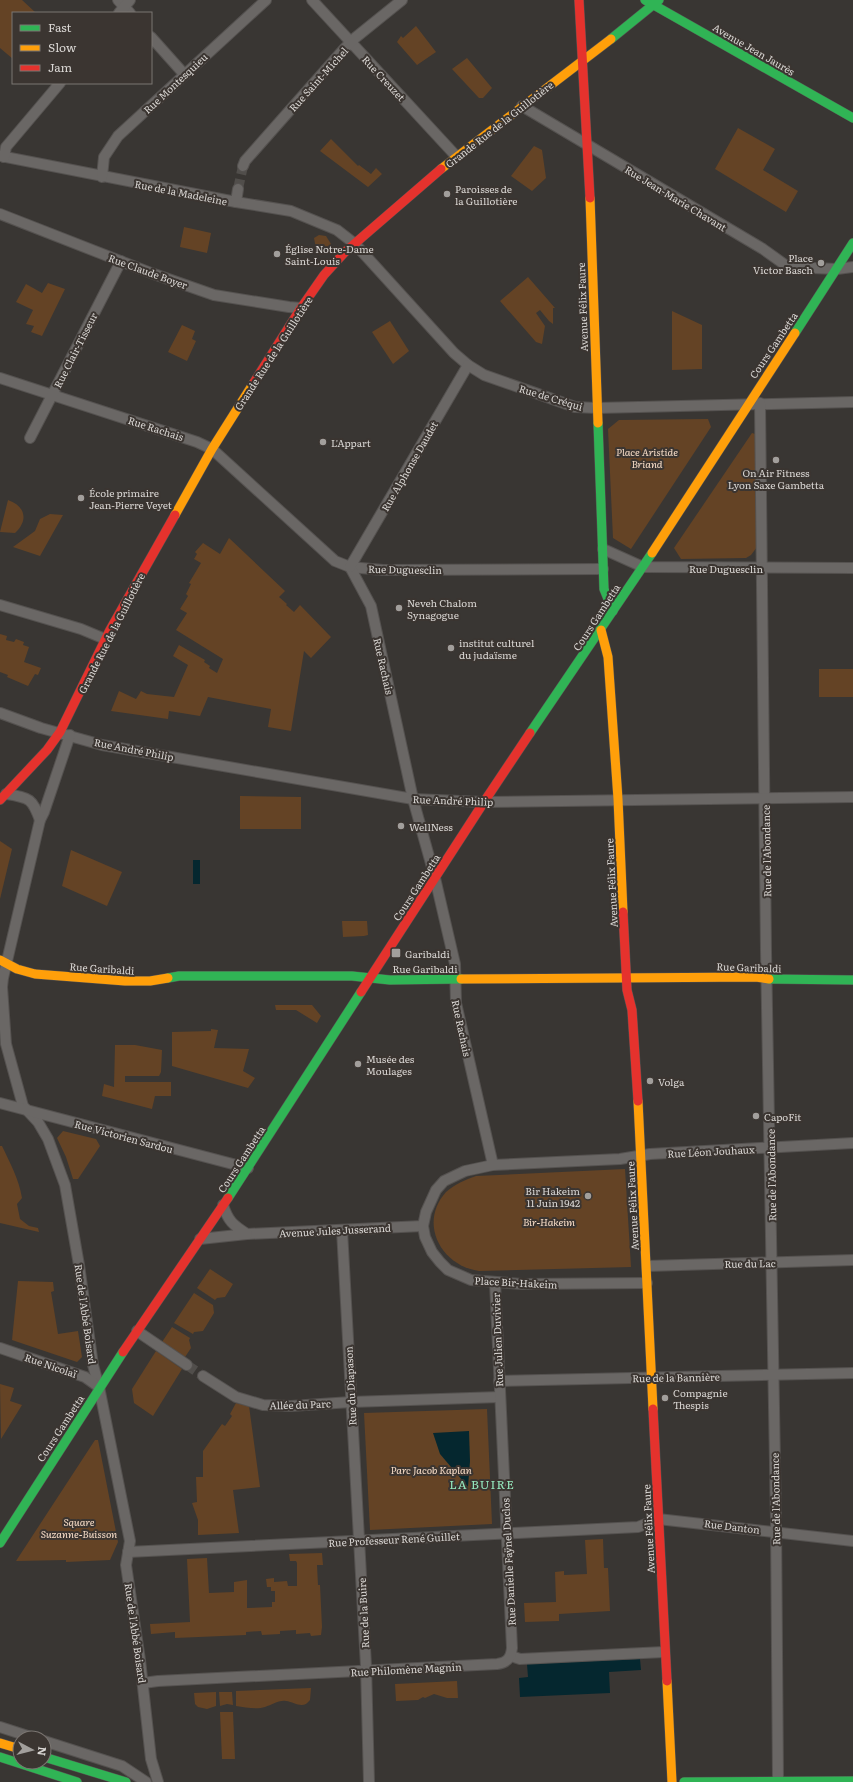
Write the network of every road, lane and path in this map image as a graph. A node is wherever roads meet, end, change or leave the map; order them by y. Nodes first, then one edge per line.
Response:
1 (266, 0) edge
2 (312, 0) edge
3 (402, 0) edge
4 (578, 0) edge
5 (652, 2) edge
6 (152, 38) edge
7 (350, 43) junction
8 (582, 62) junction
9 (184, 74) junction
10 (59, 84) edge
11 (522, 106) junction
12 (853, 118) edge
13 (588, 145) junction
14 (3, 146) edge
15 (456, 156) junction
16 (2, 157) edge
17 (244, 166) tunnel mouth
18 (102, 177) junction
19 (238, 189) tunnel mouth
20 (236, 202) junction
21 (0, 214) edge
22 (853, 243) edge
23 (355, 244) junction
24 (121, 261) junction
25 (853, 267) edge
26 (837, 269) junction
27 (301, 308) junction
28 (468, 365) junction
29 (0, 378) edge
30 (52, 395) junction
31 (853, 402) edge
32 (760, 403) junction
33 (748, 404) junction
34 (597, 408) junction
35 (30, 438) dead end
36 (212, 449) junction
37 (603, 549) junction
38 (350, 567) junction
39 (643, 567) junction
40 (762, 568) junction
41 (853, 568) edge
42 (603, 569) junction
43 (0, 605) edge
44 (613, 611) junction
45 (601, 630) junction
46 (105, 639) junction
47 (0, 713) edge
48 (60, 732) junction
49 (70, 735) junction
50 (3, 797) edge
51 (853, 797) edge
52 (765, 798) junction
53 (413, 799) junction
54 (618, 799) junction
55 (484, 802) junction
56 (40, 820) junction
57 (435, 878) junction
58 (3, 962) edge
59 (371, 978) junction
60 (627, 978) junction
61 (767, 978) junction
62 (455, 979) junction
63 (853, 980) edge
64 (0, 1103) edge
65 (27, 1110) junction
66 (853, 1143) edge
67 (770, 1148) junction
68 (640, 1155) junction
69 (493, 1165) junction
70 (248, 1168) junction
71 (223, 1205) junction
72 (423, 1226) junction
73 (342, 1230) junction
74 (247, 1234) junction
75 (200, 1239) junction
76 (853, 1260) edge
77 (772, 1263) junction
78 (647, 1266) junction
79 (495, 1282) junction
80 (647, 1283) junction
81 (137, 1331) junction
82 (0, 1348) edge
83 (187, 1365) tunnel mouth
84 (853, 1373) edge
85 (773, 1375) junction
86 (203, 1376) tunnel mouth
87 (652, 1378) junction
88 (499, 1381) junction
89 (99, 1387) junction
90 (500, 1397) junction
91 (351, 1402) junction
92 (658, 1518) junction
93 (776, 1532) junction
94 (506, 1534) junction
95 (359, 1541) junction
96 (853, 1541) edge
97 (0, 1543) edge
98 (128, 1552) junction
99 (664, 1652) junction
100 (511, 1656) junction
101 (366, 1671) junction
102 (144, 1683) junction
103 (0, 1727) edge
104 (12, 1731) edge
105 (0, 1743) edge
106 (52, 1744) edge
107 (12, 1747) edge
108 (0, 1758) edge
109 (52, 1759) edge
110 (778, 1781) edge
111 (853, 1781) edge
112 (77, 1782) edge
113 (126, 1782) edge
114 (146, 1782) edge
115 (158, 1782) edge
116 (369, 1782) edge
117 (672, 1782) edge
118 (684, 1782) edge

1 - 9 street, Rue Montesquieu
2 - 7 street, Rue Creuzet
3 - 7 street, Rue Saint-Michel
4 - 8 main road, Avenue Félix Faure
5 - 8 main road, Grande Rue de la Guillotière
5 - 12 main road, Avenue Jean Jaurès
6 - 9 street
7 - 15 street, Rue Creuzet
7 - 17 street, Rue Saint-Michel
8 - 11 main road, Grande Rue de la Guillotière
8 - 13 main road, Avenue Félix Faure
9 - 18 street, Rue Montesquieu
10 - 14 street
11 - 13 street, Rue Jean-Marie Chavant
11 - 15 main road, Grande Rue de la Guillotière
13 - 26 street, Rue Jean-Marie Chavant
13 - 34 main road, Avenue Félix Faure
14 - 16 street
15 - 23 main road, Grande Rue de la Guillotière
16 - 18 street, Rue de la Madeleine
18 - 20 street, Rue de la Madeleine
19 - 20 street
20 - 23 street, Rue de la Madeleine
21 - 24 street, Rue Claude Boyer
22 - 26 main road, Cours Gambetta
23 - 27 main road, Grande Rue de la Guillotière
23 - 28 street, Rue de Créqui
24 - 27 street, Rue Claude Boyer
24 - 30 street, Rue Clair-Tisseur
25 - 26 street, Rue Jean-Marie Chavant
26 - 33 main road, Cours Gambetta
27 - 36 main road, Grande Rue de la Guillotière
28 - 34 street, Rue de Créqui
28 - 38 street, Rue Alphonse Daudet
29 - 30 street, Rue Rachais
30 - 35 street, Rue Clair-Tisseur
30 - 36 street, Rue Rachais
31 - 32 street, Rue de Créqui
32 - 33 street, Rue de Créqui
32 - 40 street
33 - 34 street, Rue de Créqui
33 - 39 main road, Cours Gambetta
34 - 37 main road, Avenue Félix Faure
36 - 38 street, Rue Rachais
36 - 46 main road, Grande Rue de la Guillotière
37 - 39 street, Rue Duguesclin
37 - 42 main road, Avenue Félix Faure
38 - 42 street, Rue Duguesclin
38 - 53 street, Rue Rachais
39 - 40 street, Rue Duguesclin
39 - 44 main road, Cours Gambetta
40 - 41 street, Rue Duguesclin
40 - 52 street, Rue de l'Abondance
42 - 44 main road, Avenue Félix Faure
43 - 46 street
44 - 45 main road, Cours Gambetta
45 - 54 main road, Avenue Félix Faure
45 - 55 main road, Cours Gambetta
46 - 48 main road, Grande Rue de la Guillotière
47 - 48 street, Rue André Philip
48 - 49 street, Rue André Philip
48 - 50 main road, Grande Rue de la Guillotière
49 - 53 street, Rue André Philip
49 - 56 street
50 - 56 street
51 - 52 street, Rue André Philip
52 - 54 street, Rue André Philip
52 - 61 street, Rue de l'Abondance
53 - 55 street, Rue André Philip
53 - 57 street, Rue Rachais
54 - 55 street, Rue André Philip
54 - 60 main road, Avenue Félix Faure
55 - 57 main road, Cours Gambetta
56 - 58 street, Rue de l'Abbé Boisard
57 - 59 main road, Cours Gambetta
57 - 62 street, Rue Rachais
58 - 59 main road, Rue Garibaldi
58 - 65 street, Rue de l'Abbé Boisard
59 - 62 main road, Rue Garibaldi
59 - 70 main road, Cours Gambetta
60 - 61 main road, Rue Garibaldi
60 - 62 main road, Rue Garibaldi
60 - 68 main road, Avenue Félix Faure
61 - 63 main road, Rue Garibaldi
61 - 67 street, Rue de l'Abondance
62 - 69 street, Rue Rachais
64 - 65 street, Rue Victorien Sardou
65 - 70 street, Rue Victorien Sardou
65 - 89 street, Rue de l'Abbé Boisard
66 - 67 street, Rue Léon Jouhaux
67 - 68 street, Rue Léon Jouhaux
67 - 77 street, Rue de l'Abondance
68 - 69 street
68 - 78 main road, Avenue Félix Faure
69 - 72 street
70 - 71 main road, Cours Gambetta
71 - 74 street
71 - 75 main road, Cours Gambetta
72 - 73 street, Avenue Jules Jusserand
72 - 79 street, Place Bir-Hakeim
73 - 74 street, Avenue Jules Jusserand
73 - 91 street, Rue du Diapason
74 - 75 street, Avenue Jules Jusserand
75 - 81 main road, Cours Gambetta
76 - 77 street, Rue du Lac
77 - 78 street, Rue du Lac
77 - 85 street, Rue de l'Abondance
78 - 80 main road, Avenue Félix Faure
79 - 80 street, Place Bir-Hakeim
79 - 88 street, Rue Julien Duvivier
80 - 87 main road, Avenue Félix Faure
81 - 83 street
81 - 89 main road, Cours Gambetta
82 - 89 street, Rue Nicolaï
84 - 85 street, Rue de la Bannière
85 - 87 street, Rue de la Bannière
85 - 93 street, Rue de l'Abondance
86 - 91 street, Allée du Parc
87 - 88 street, Rue de la Bannière
87 - 92 main road, Avenue Félix Faure
88 - 90 street, Rue Julien Duvivier
89 - 97 main road, Cours Gambetta
89 - 98 street, Rue de l'Abbé Boisard
90 - 91 street, Allée du Parc
90 - 94 street, Rue Danielle Faÿnel Duclos
91 - 95 street, Rue du Diapason
92 - 93 street, Rue Danton
92 - 94 street, Rue Professeur René Guillet
92 - 99 main road, Avenue Félix Faure
93 - 96 street, Rue Danton
93 - 110 street, Rue de l'Abondance
94 - 95 street, Rue Professeur René Guillet
94 - 100 street, Rue Danielle Faÿnel Duclos
95 - 98 street, Rue Professeur René Guillet
95 - 101 street, Rue de la Buire
98 - 102 street, Rue de l'Abbé Boisard
99 - 100 street
99 - 117 main road, Avenue Félix Faure
100 - 101 street, Rue Philomène Magnin
101 - 102 street, Rue Philomène Magnin
101 - 116 street, Rue de la Buire
102 - 115 street, Rue de l'Abbé Boisard
103 - 104 street
105 - 107 main road
106 - 114 street
108 - 112 main road
109 - 113 main road
110 - 111 main road
110 - 118 main road

